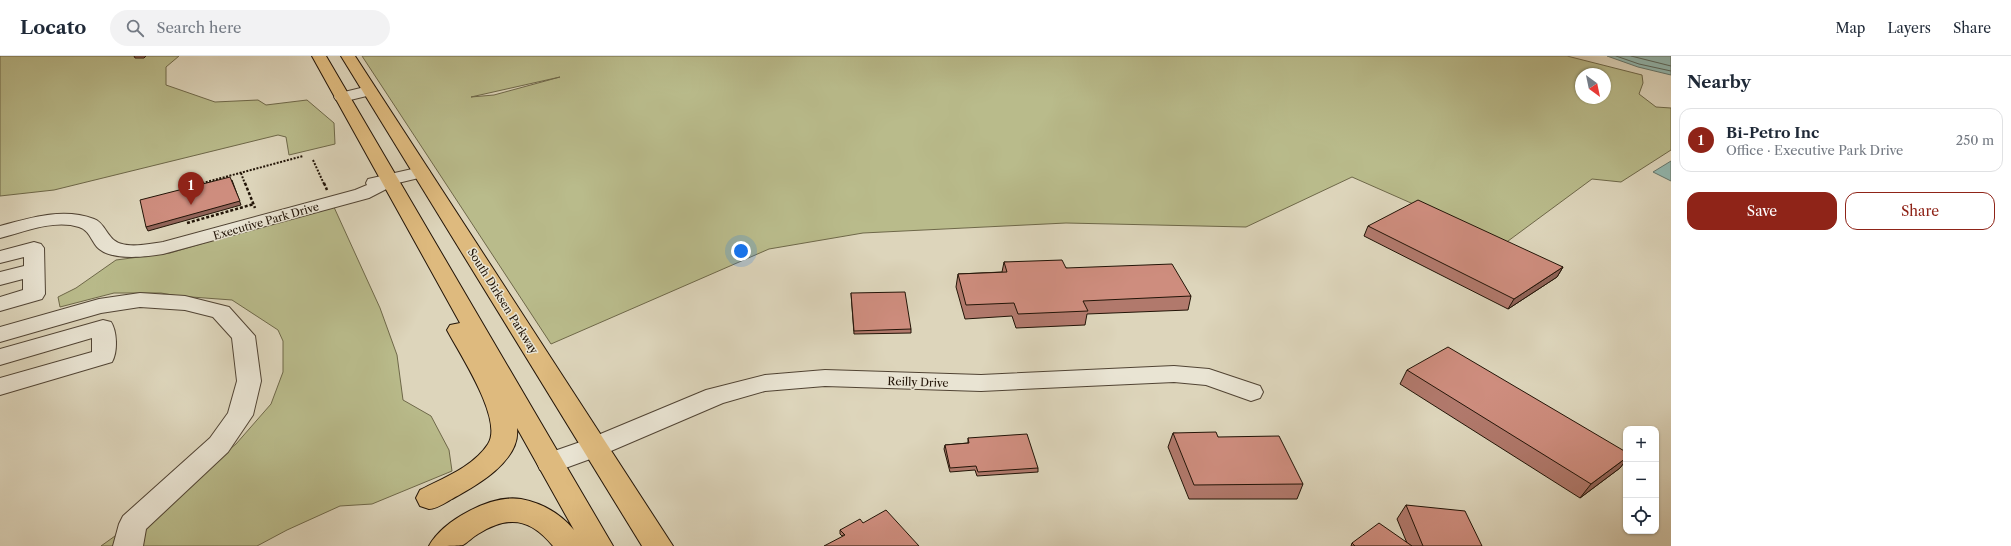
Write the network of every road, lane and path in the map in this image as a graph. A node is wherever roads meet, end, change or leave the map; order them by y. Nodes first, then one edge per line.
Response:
1 (319, 56) edge
2 (348, 56) edge
3 (369, 91) junction
4 (342, 97) junction
5 (303, 156) dead end
6 (313, 160) dead end
7 (241, 172) junction
8 (421, 172) junction
9 (390, 181) junction
10 (327, 190) dead end
11 (188, 191) edge
12 (254, 204) junction
13 (255, 208) dead end
14 (187, 223) dead end
15 (0, 232) edge
16 (0, 257) edge
17 (434, 258) junction
18 (34, 270) junction
19 (0, 279) edge
20 (0, 304) edge
21 (0, 334) edge
22 (0, 357) edge
23 (0, 387) edge
24 (1251, 392) dead end
25 (595, 446) junction
26 (550, 463) junction
27 (430, 498) dead end
28 (128, 546) edge
29 (444, 546) edge
30 (569, 546) edge
31 (598, 546) edge
32 (658, 546) edge

1 - 4 main road
2 - 3 main road, South Dirksen Parkway
3 - 4 street
3 - 8 main road, South Dirksen Parkway
4 - 9 main road
5 - 7 path
6 - 10 path
7 - 11 path
7 - 12 path
8 - 9 street, Executive Park Drive
8 - 25 main road, South Dirksen Parkway
9 - 15 street, Executive Park Drive
9 - 17 main road
12 - 13 path
12 - 14 path
16 - 18 street
17 - 26 main road
17 - 27 main road
18 - 19 street
18 - 20 street
21 - 28 street
22 - 23 street
24 - 25 street, Reilly Drive
25 - 26 street, Reilly Drive
25 - 32 main road, South Dirksen Parkway
26 - 31 main road
29 - 30 main road

